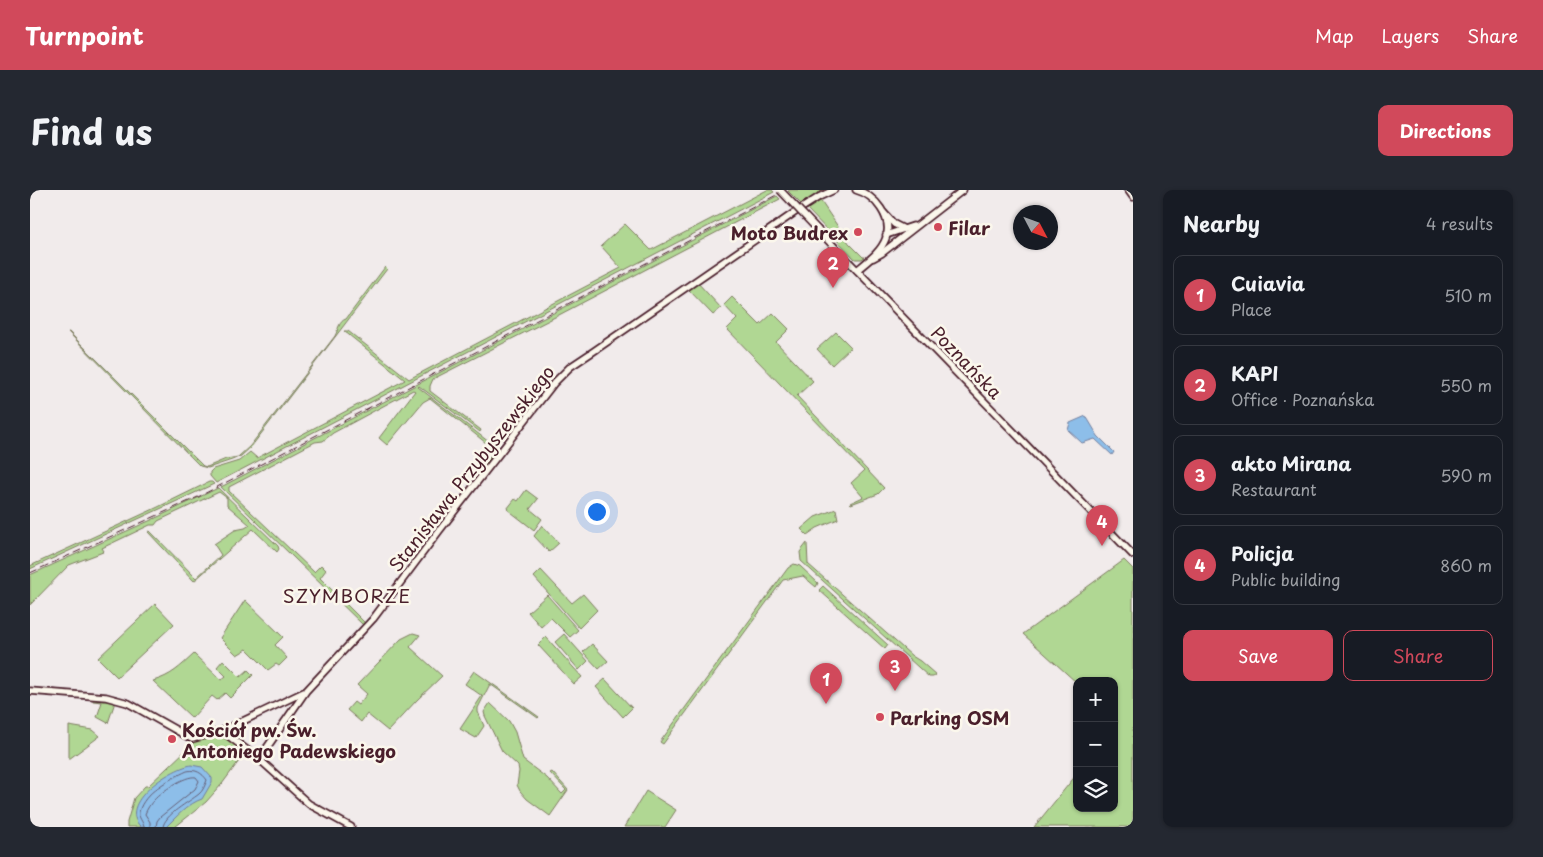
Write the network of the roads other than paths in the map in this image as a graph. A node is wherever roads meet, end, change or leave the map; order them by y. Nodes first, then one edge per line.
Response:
1 (780, 190) edge
2 (834, 190) edge
3 (856, 190) edge
4 (963, 190) edge
5 (1128, 190) edge
6 (1133, 197) edge
7 (880, 208) junction
8 (918, 224) junction
9 (904, 229) junction
10 (886, 236) junction
11 (897, 241) junction
12 (872, 258) junction
13 (857, 270) junction
14 (1133, 555) edge
15 (30, 691) edge
16 (306, 691) junction
17 (222, 731) junction
18 (259, 759) junction
19 (351, 827) edge

1 - 13 street, Poznańska, bridge
2 - 16 street, Stanisława Przybyszewskiego
3 - 7 street
4 - 8 street
5 - 6 street
7 - 9 street
7 - 10 street
8 - 9 street
8 - 11 street
9 - 10 street
10 - 11 street
10 - 12 street
11 - 12 street
12 - 13 street
13 - 14 street, Poznańska
15 - 17 street, Stanisława Przybyszewskiego
16 - 17 street, Stanisława Przybyszewskiego
16 - 18 street, Stanisława Przybyszewskiego
17 - 18 street
18 - 19 street

